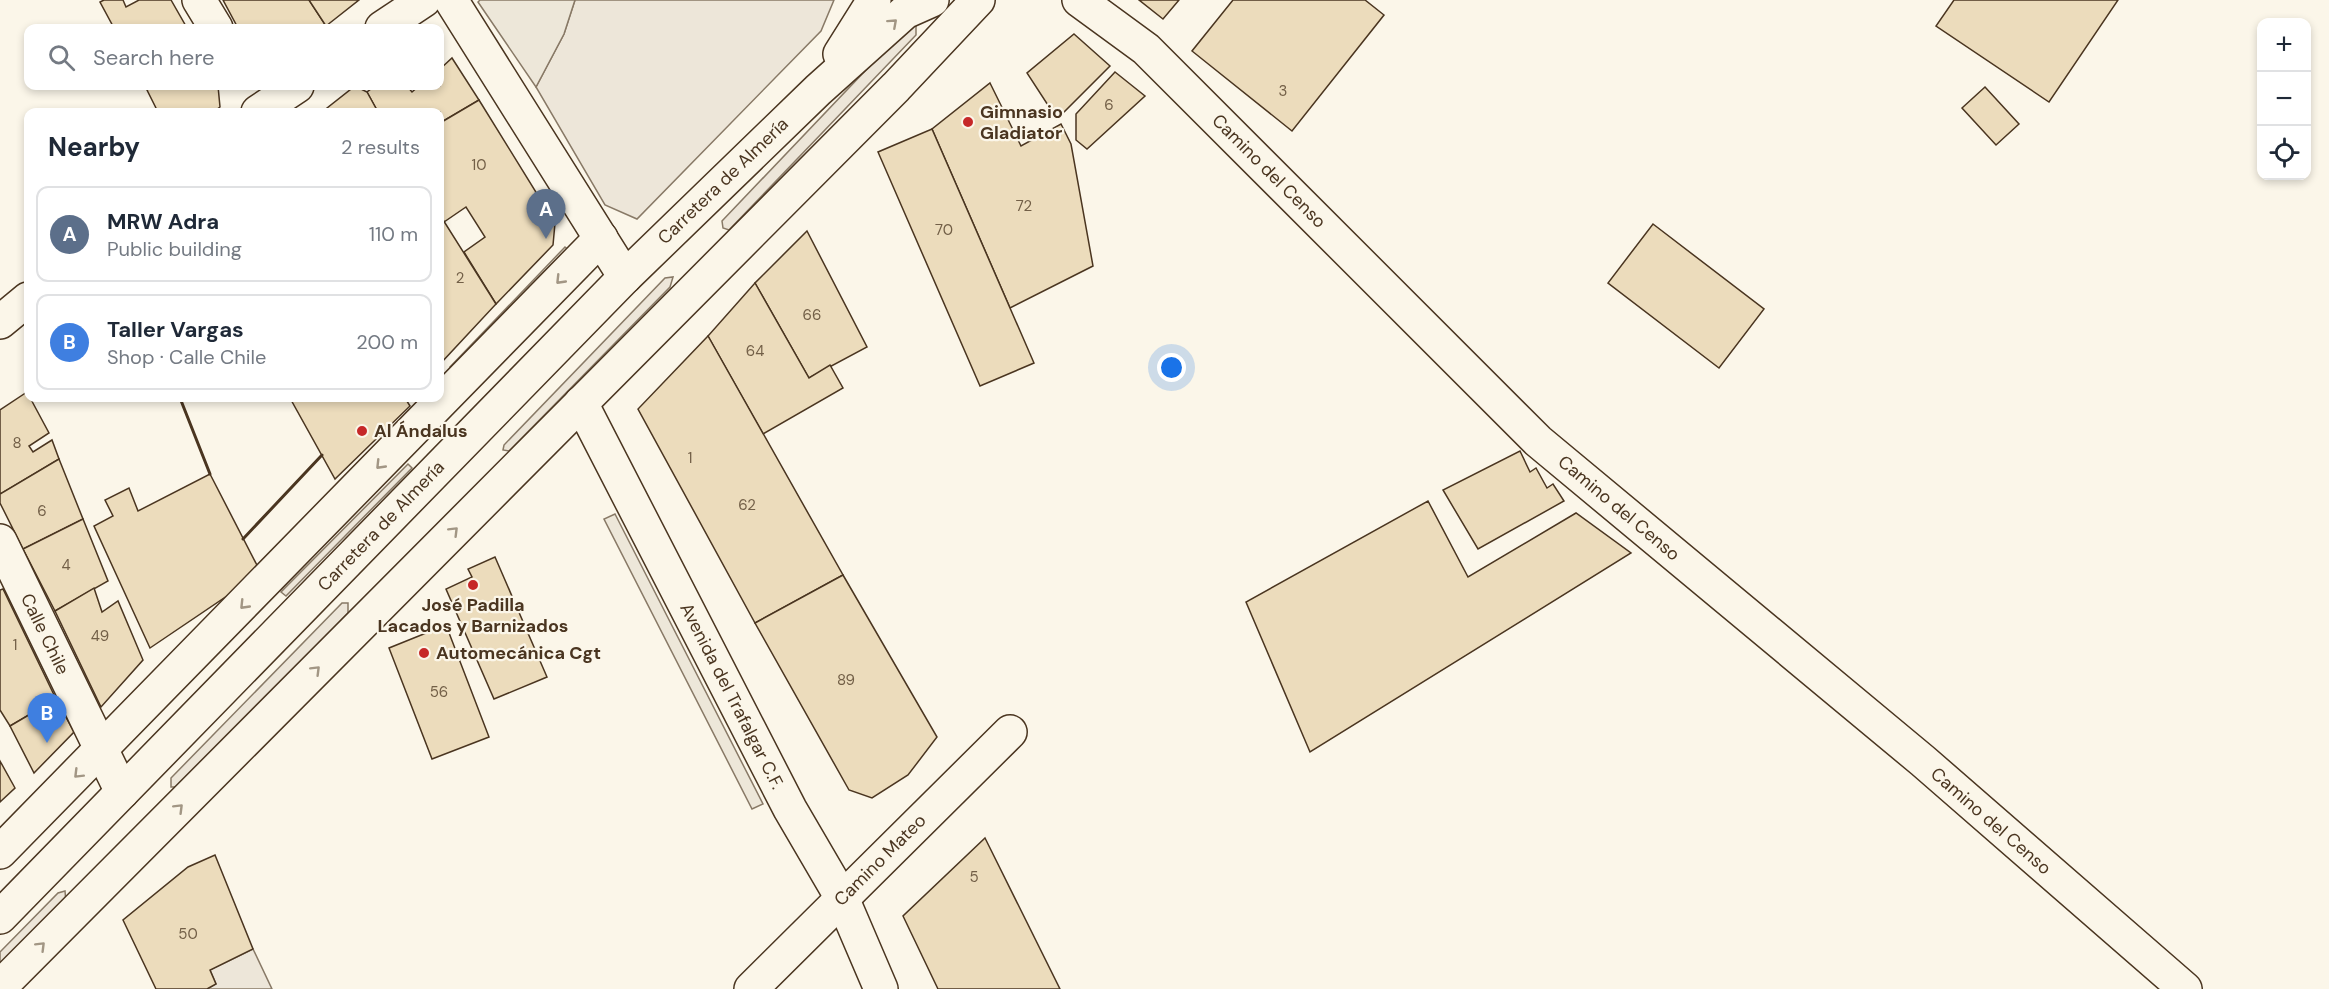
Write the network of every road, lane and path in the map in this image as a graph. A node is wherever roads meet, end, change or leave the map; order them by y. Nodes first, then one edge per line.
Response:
1 (199, 0) edge
2 (424, 0) edge
3 (451, 0) edge
4 (874, 0) edge
5 (932, 0) edge
6 (978, 0) edge
7 (1079, 0) edge
8 (214, 24) edge
9 (388, 24) edge
10 (289, 90) edge
11 (818, 90) junction
12 (258, 105) edge
13 (601, 238) junction
14 (625, 277) junction
15 (24, 302) edge
16 (0, 322) edge
17 (444, 399) edge
18 (430, 402) edge
19 (441, 402) edge
20 (581, 403) junction
21 (457, 448) junction
22 (0, 541) edge
23 (1010, 732) dead end
24 (101, 751) junction
25 (122, 792) junction
26 (0, 852) edge
27 (842, 898) junction
28 (0, 917) edge
29 (0, 987) edge
30 (751, 989) edge
31 (881, 989) edge
32 (2185, 989) edge

1 - 8 main road
2 - 9 main road
3 - 13 main road
4 - 11 main road, Carretera de Almería
11 -> 5 main road, Carretera de Almería
6 - 20 main road
7 - 32 main road, Camino del Censo
10 - 12 main road
11 - 14 main road, Carretera de Almería
13 - 14 main road
13 -> 17 main road
14 - 21 main road, Carretera de Almería
15 - 16 main road
18 - 21 main road
19 -> 24 main road
20 - 27 main road, Avenida del Trafalgar C.F.
29 -> 20 main road
21 - 25 main road, Carretera de Almería
22 - 24 main road, Calle Chile
23 - 27 main road, Camino Mateo
24 - 25 main road, Calle Chile
24 -> 26 main road
25 - 28 main road, Carretera de Almería
27 - 30 main road, Camino Mateo
27 - 31 main road, Avenida del Trafalgar C.F.

